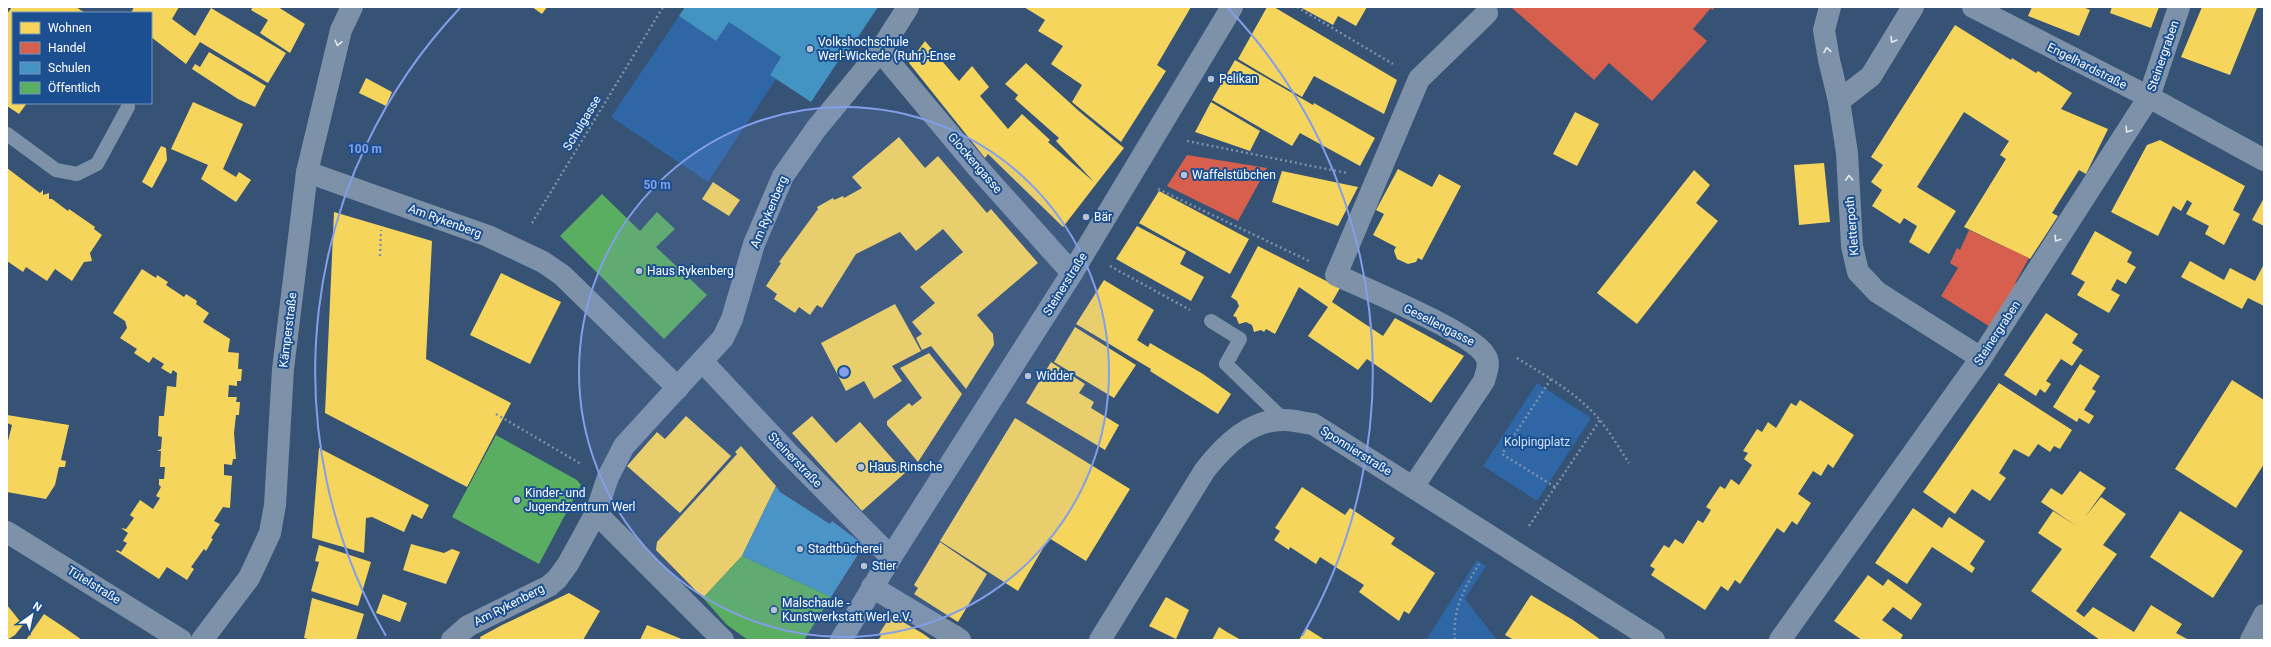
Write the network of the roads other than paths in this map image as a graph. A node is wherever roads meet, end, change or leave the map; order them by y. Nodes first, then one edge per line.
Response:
1 (352, 7) edge
2 (908, 7) edge
3 (1232, 7) edge
4 (1830, 7) edge
5 (1914, 7) edge
6 (1973, 7) edge
7 (2179, 7) edge
8 (1487, 13) dead end
9 (880, 51) junction
10 (2149, 97) junction
11 (1839, 101) junction
12 (128, 107) dead end
13 (7, 134) edge
14 (2264, 160) edge
15 (307, 172) junction
16 (1072, 273) junction
17 (1211, 321) road end
18 (1981, 358) junction
19 (702, 361) junction
20 (678, 388) junction
21 (1284, 420) junction
22 (1413, 487) junction
23 (596, 512) junction
24 (7, 532) edge
25 (891, 557) junction
26 (872, 587) junction
27 (2264, 615) edge
28 (957, 638) edge
29 (181, 640) edge
30 (202, 640) edge
31 (452, 640) edge
32 (723, 640) edge
33 (840, 640) edge
34 (1100, 640) edge
35 (1654, 640) edge
36 (1780, 640) edge
37 (2250, 640) edge

1 -> 15 street, Kämperstraße
2 - 9 street, Am Rykenberg
3 - 16 street, Steinerstraße
11 -> 4 street, Kletterpoth
5 -> 11 street
6 - 10 street, Engelhardstraße
7 - 10 street, Steinergraben
8 - 22 street, Gesellengasse
9 - 16 street, Glockengasse
9 - 19 street, Am Rykenberg
10 - 14 street, Engelhardstraße
10 -> 18 street, Steinergraben
18 -> 11 street, Kletterpoth
12 - 13 lane
15 - 20 street, Am Rykenberg
15 - 30 street, Kämperstraße
16 - 25 street, Steinerstraße
17 - 21 lane
18 - 36 street, Steinergraben
19 - 20 street, Am Rykenberg
19 - 25 street, Steinerstraße
20 - 23 street, Am Rykenberg
21 - 22 street, Sponnierstraße
21 - 34 street, Sponnierstraße
22 - 35 street, Sponnierstraße
23 - 31 street, Am Rykenberg
23 - 32 street
24 - 29 street, Tütelstraße
25 - 26 street, Steinerstraße
26 - 28 street
26 - 33 street, Steinerstraße
27 - 37 main road

